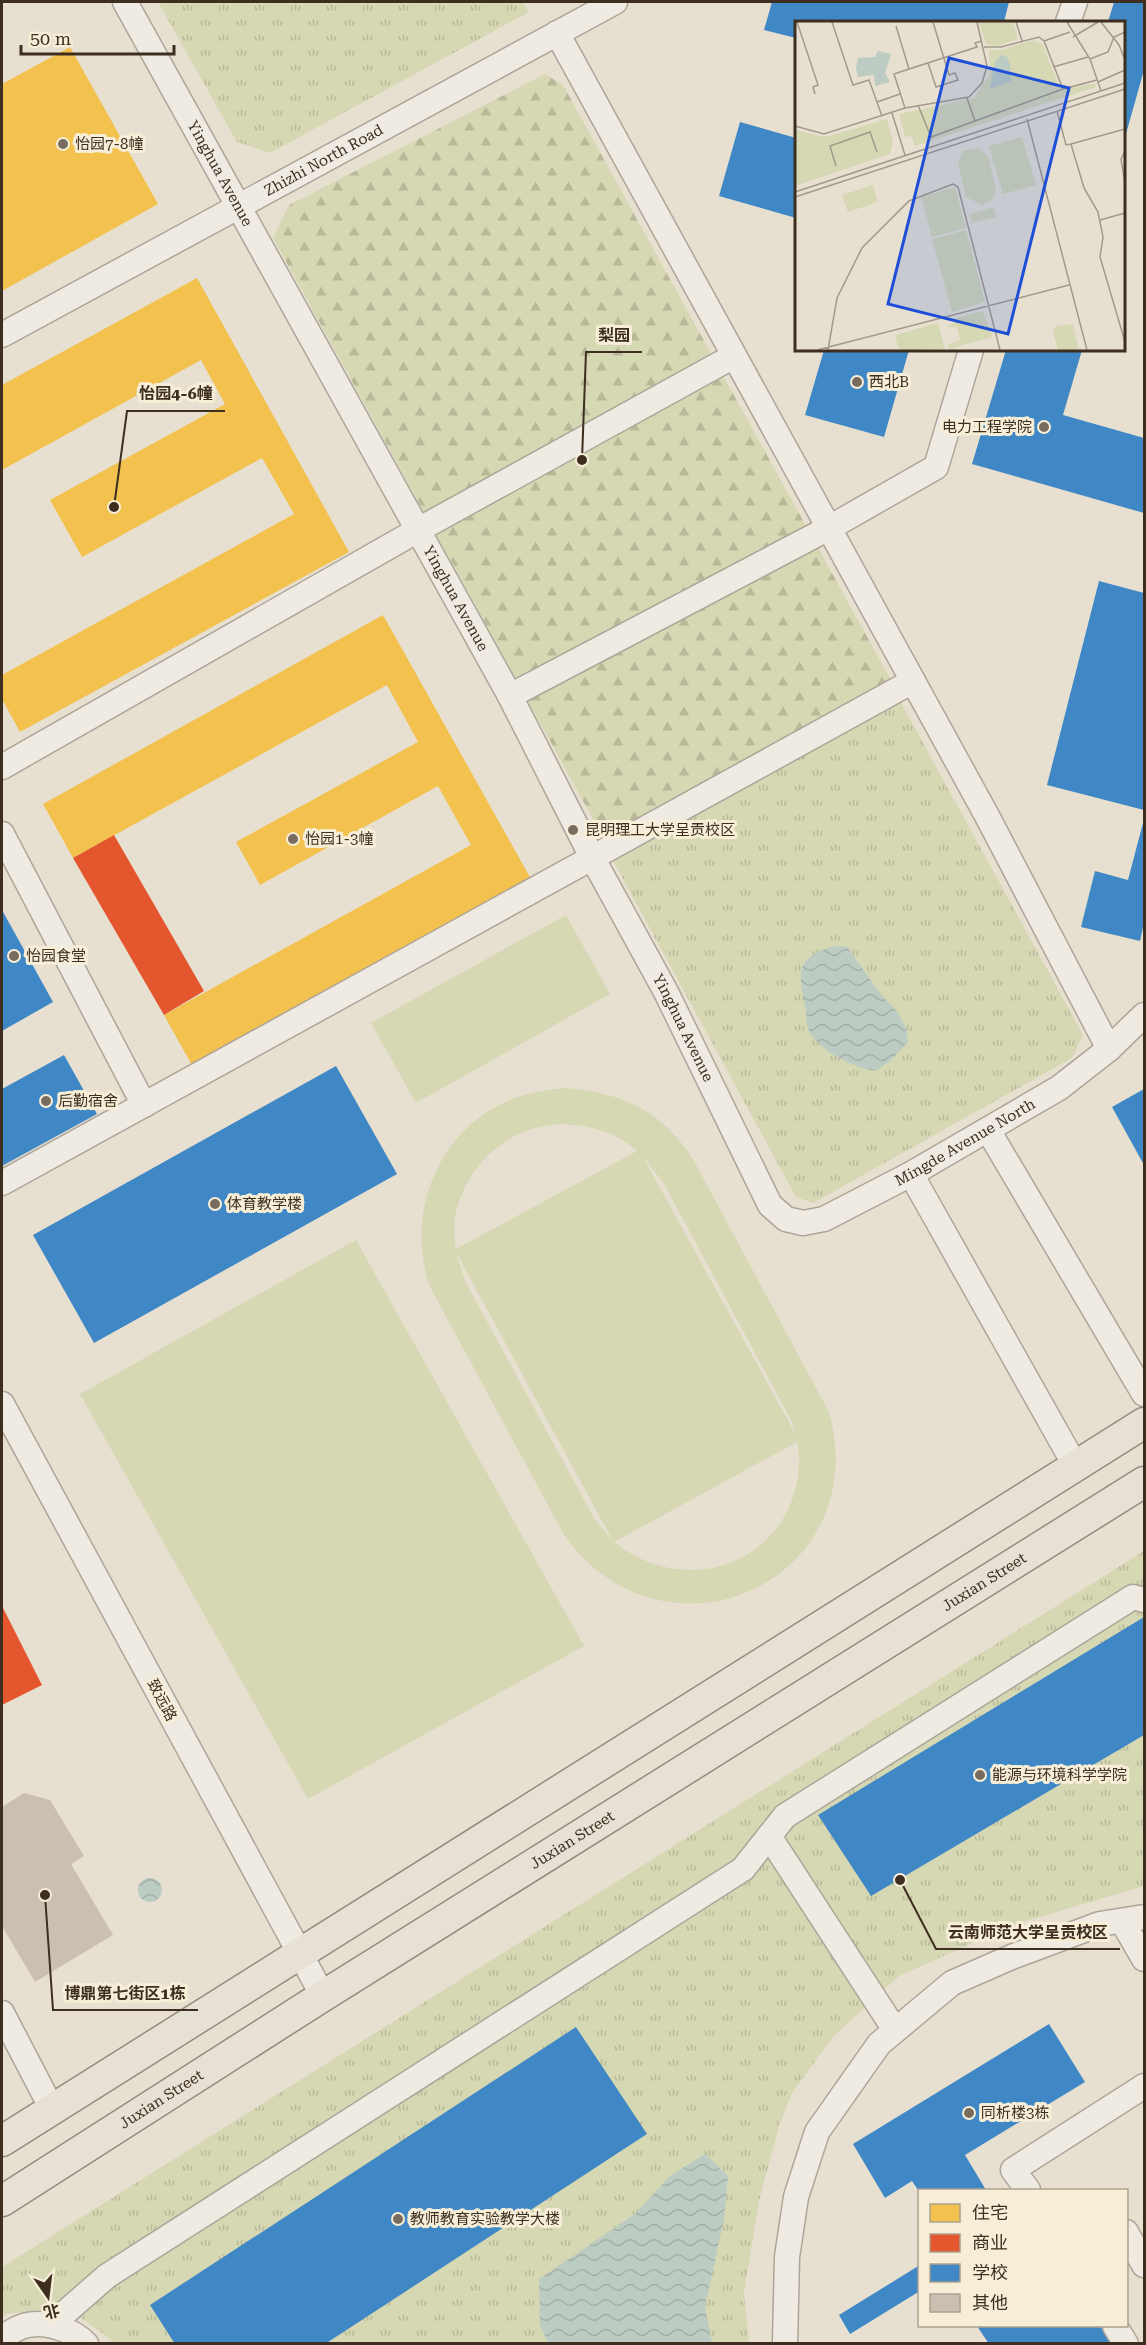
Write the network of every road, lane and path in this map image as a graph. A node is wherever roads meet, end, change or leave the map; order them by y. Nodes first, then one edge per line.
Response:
1 (125, 2) edge
2 (615, 2) edge
3 (1075, 2) edge
4 (1068, 21) edge
5 (556, 33) junction
6 (238, 206) junction
7 (2, 335) edge
8 (971, 351) edge
9 (734, 357) junction
10 (829, 528) junction
11 (418, 530) junction
12 (913, 681) junction
13 (510, 696) junction
14 (2, 767) edge
15 (2, 834) edge
16 (593, 859) junction
17 (1144, 1015) edge
18 (1109, 1049) junction
19 (144, 1105) junction
20 (988, 1130) junction
21 (910, 1174) junction
22 (2, 1183) edge
23 (770, 1205) joint
24 (1144, 1394) edge
25 (2, 1404) edge
26 (1144, 1423) edge
27 (1076, 1467) junction
28 (1144, 1482) edge
29 (1144, 1600) edge
30 (769, 1836) junction
31 (1133, 1919) edge
32 (299, 1952) junction
33 (1144, 1959) edge
34 (323, 1996) junction
35 (2, 2013) edge
36 (895, 2030) junction
37 (1144, 2086) edge
38 (52, 2109) junction
39 (2, 2141) edge
40 (1027, 2189) edge
41 (2, 2200) edge
42 (1128, 2236) edge
43 (1144, 2265) edge
44 (51, 2325) junction
45 (1116, 2327) edge
46 (2, 2337) edge
47 (86, 2343) edge
48 (785, 2343) edge
49 (1126, 2343) edge

1 - 6 street, Yinghua Avenue
2 - 5 street, Zhizhi North Road
3 - 4 street
5 - 6 street, Zhizhi North Road
5 - 9 street
6 - 7 street, Zhizhi North Road
6 - 11 street, Yinghua Avenue
8 - 10 street
9 - 10 street
9 - 11 street
10 - 12 street
10 - 13 street
11 - 13 street, Yinghua Avenue
11 - 14 street
12 - 16 street
12 - 18 street
13 - 16 street, Yinghua Avenue
15 - 19 street
16 - 19 street
16 - 23 street, Yinghua Avenue
17 - 18 street, Mingde Avenue North
18 - 20 street, Mingde Avenue North
19 - 22 street
20 - 21 street, Mingde Avenue North
20 - 24 street
21 - 23 street, Mingde Avenue North
21 - 27 street
25 - 32 street, 致远路
26 - 27 main road
27 - 32 main road
28 - 34 main road, Juxian Street
29 - 30 street
30 - 36 street
30 - 44 street
31 - 33 street
31 - 36 street
32 - 34 street, 致远路
32 - 38 main road
34 - 41 main road, Juxian Street
35 - 38 street
36 - 48 street
37 - 40 street
38 - 39 main road
42 - 43 street
44 - 46 street
44 - 47 street
45 - 49 street

